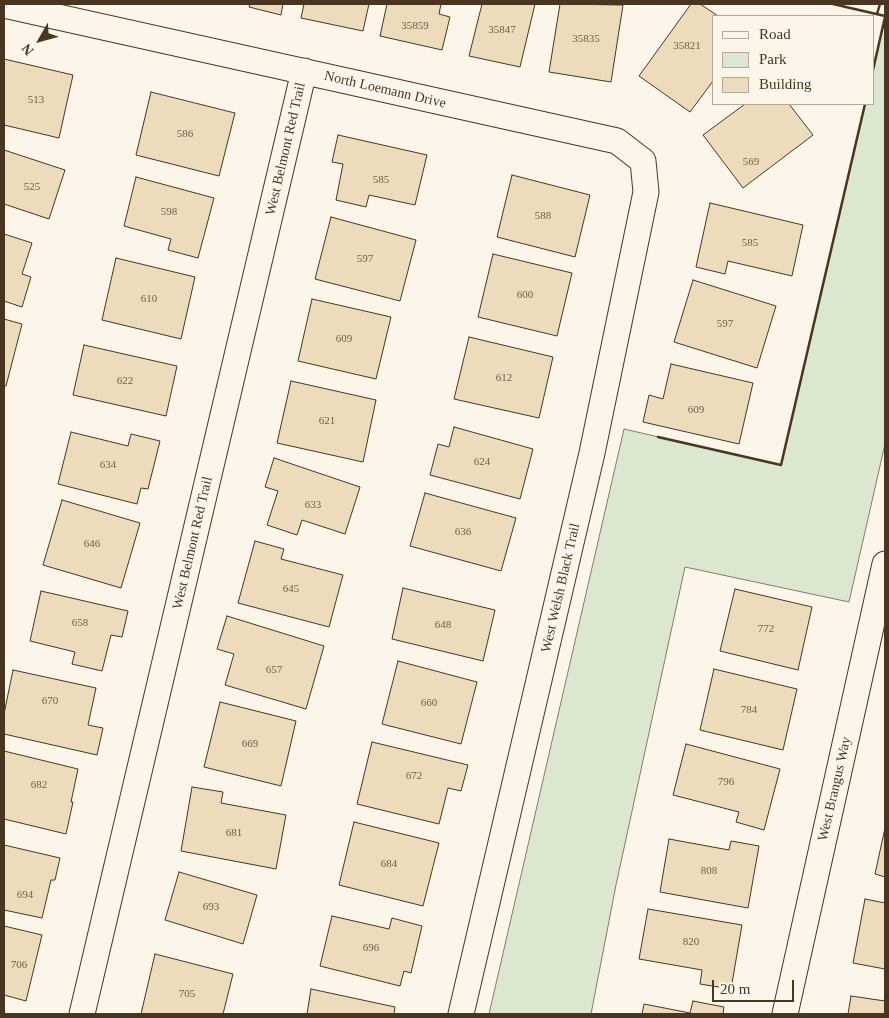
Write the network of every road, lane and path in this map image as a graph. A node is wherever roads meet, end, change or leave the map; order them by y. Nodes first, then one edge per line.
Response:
1 (4, 5) edge
2 (304, 72) junction
3 (643, 161) joint
4 (885, 564) edge
5 (82, 1014) edge
6 (461, 1014) edge
7 (785, 1014) edge

1 - 2 street, North Loemann Drive
2 - 3 street, North Loemann Drive
2 - 5 street, West Belmont Red Trail
3 - 6 street, West Welsh Black Trail
4 - 7 street, West Brangus Way

